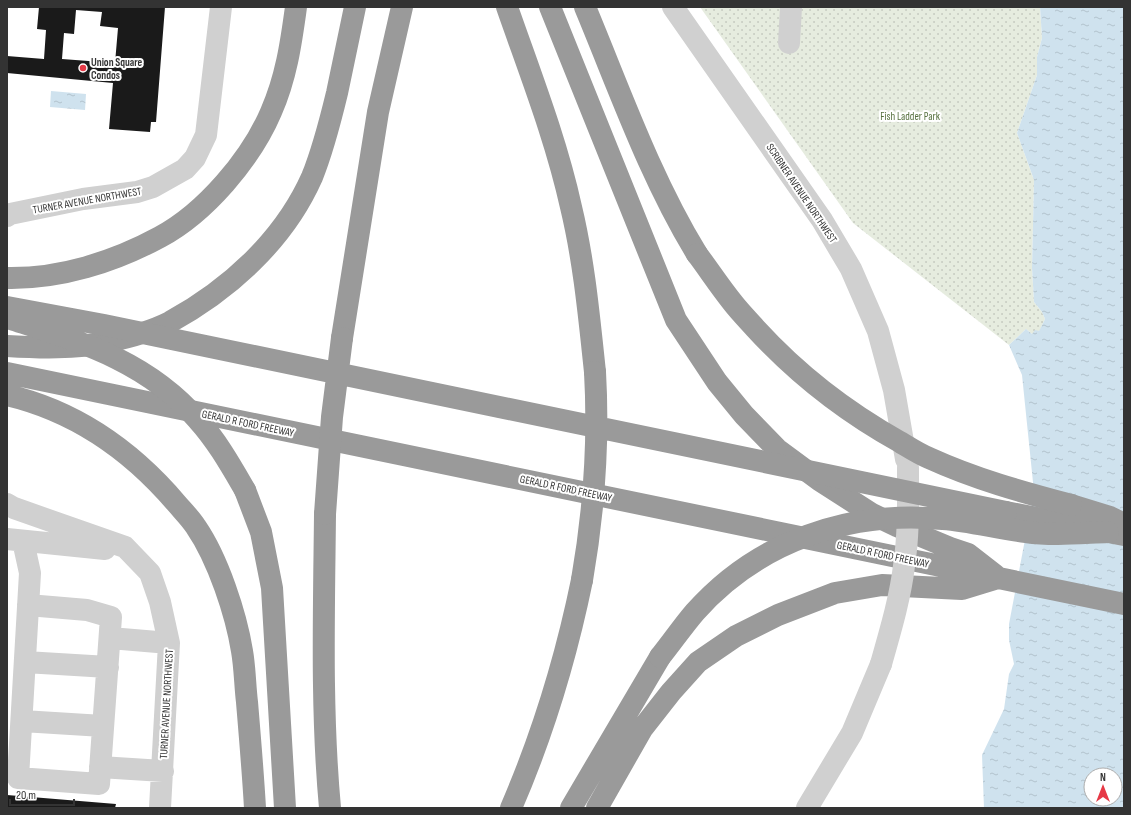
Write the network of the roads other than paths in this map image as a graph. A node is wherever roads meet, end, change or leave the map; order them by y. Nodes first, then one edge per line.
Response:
1 (221, 7) edge
2 (296, 7) edge
3 (355, 7) edge
4 (402, 7) edge
5 (507, 7) edge
6 (550, 7) edge
7 (586, 7) edge
8 (672, 7) edge
9 (789, 10) edge
10 (789, 42) dead end
11 (7, 216) edge
12 (7, 278) edge
13 (7, 307) edge
14 (7, 318) edge
15 (7, 346) edge
16 (7, 372) edge
17 (9, 395) edge
18 (7, 504) edge
19 (1119, 531) edge
20 (15, 540) edge
21 (135, 557) junction
22 (965, 571) junction
23 (1124, 604) edge
24 (28, 605) junction
25 (110, 638) junction
26 (169, 643) junction
27 (25, 662) junction
28 (108, 667) junction
29 (22, 721) junction
30 (103, 726) junction
31 (100, 767) junction
32 (163, 771) junction
33 (160, 808) edge
34 (255, 808) edge
35 (285, 808) edge
36 (330, 808) edge
37 (511, 808) edge
38 (571, 808) edge
39 (597, 808) edge
40 (807, 808) edge

1 - 11 street, TURNER AVENUE NORTHWEST
2 - 12 highway
3 - 15 highway
4 - 36 highway, bridge
5 - 37 highway, bridge
6 - 22 highway
7 - 19 highway, bridge
8 - 40 street, SCRIBNER AVENUE NORTHWEST, bridge
9 - 10 street
13 - 19 highway, bridge
14 - 35 highway, bridge
16 - 22 highway, GERALD R FORD FREEWAY
17 - 34 highway
18 - 21 street, TURNER AVENUE NORTHWEST
19 - 38 highway, bridge
20 - 21 street
20 - 24 street
21 - 26 street, TURNER AVENUE NORTHWEST
22 - 23 highway, GERALD R FORD FREEWAY
22 - 39 highway
24 - 25 street
24 - 27 street
25 - 26 street
25 - 28 street
26 - 32 street, TURNER AVENUE NORTHWEST
27 - 28 street
27 - 29 street
28 - 30 street
29 - 30 street
29 - 31 street
30 - 31 street
31 - 32 street
32 - 33 street, TURNER AVENUE NORTHWEST

